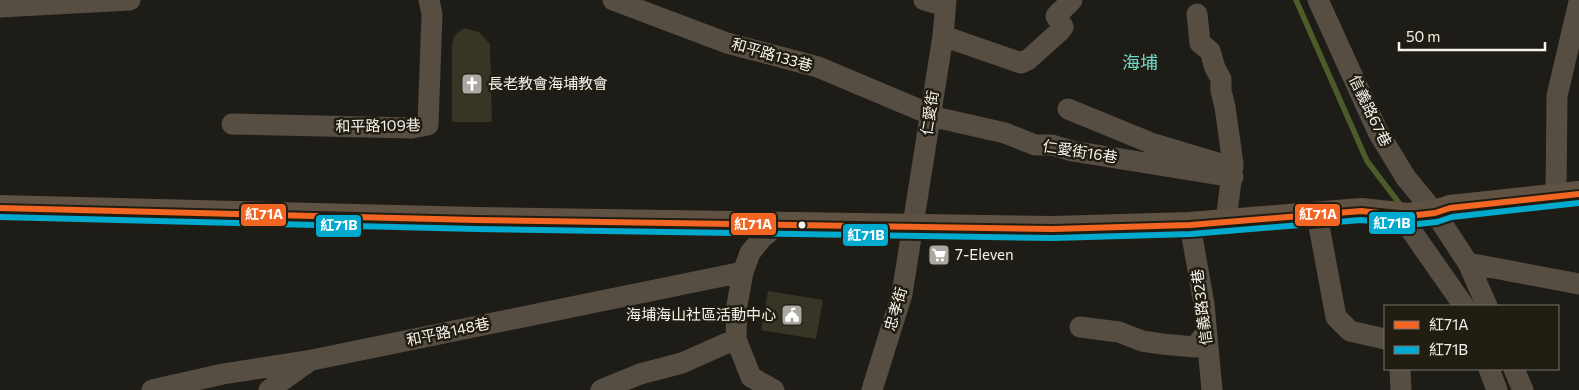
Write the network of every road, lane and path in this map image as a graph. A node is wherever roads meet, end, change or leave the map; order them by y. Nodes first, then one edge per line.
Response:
1 (130, 0) edge
2 (429, 0) edge
3 (613, 0) edge
4 (924, 0) edge
5 (1072, 0) edge
6 (1318, 0) edge
7 (1579, 2) edge
8 (946, 3) edge
9 (0, 7) edge
10 (1197, 14) dead end
11 (943, 36) junction
12 (1068, 109) dead end
13 (930, 114) junction
14 (232, 124) dead end
15 (1233, 170) junction
16 (1567, 195) edge
17 (0, 208) edge
18 (1317, 215) junction
19 (1417, 215) junction
20 (1226, 221) junction
21 (779, 224) junction
22 (1190, 225) junction
23 (913, 226) junction
24 (1468, 262) junction
25 (743, 272) junction
26 (1579, 284) edge
27 (1463, 305) edge
28 (1487, 305) edge
29 (1080, 327) dead end
30 (1206, 333) junction
31 (736, 339) junction
32 (1384, 340) edge
33 (312, 360) junction
34 (1400, 370) edge
35 (1489, 370) edge
36 (1514, 370) edge
37 (152, 390) edge
38 (270, 390) edge
39 (601, 390) edge
40 (774, 390) edge
41 (872, 390) edge
42 (1212, 390) edge
43 (1401, 390) edge
44 (1497, 390) edge
45 (1523, 390) edge

1 - 9 street
2 - 14 street, 和平路109巷
3 - 13 street, 和平路133巷
4 - 8 street
5 - 11 street
6 - 19 street, 信義路67巷
7 - 16 street
8 - 11 street, 仁愛街
10 - 15 street
11 - 13 street, 仁愛街
12 - 15 street
13 - 15 street, 仁愛街16巷
13 - 23 street, 仁愛街
15 - 20 street
16 - 19 main road
17 - 21 main road
18 - 19 main road
18 - 20 main road
18 - 32 street
19 - 24 street
19 - 27 street
20 - 22 main road
21 - 23 main road
21 - 25 street
22 - 23 main road
22 - 30 street, 信義路32巷
23 - 41 street, 忠孝街
24 - 26 street
24 - 28 street
25 - 31 street
25 - 33 street, 和平路148巷
29 - 30 street
30 - 42 street, 信義路32巷
31 - 39 street
31 - 40 street
33 - 37 street, 和平路148巷
33 - 38 street
34 - 43 street
35 - 44 street
36 - 45 street

